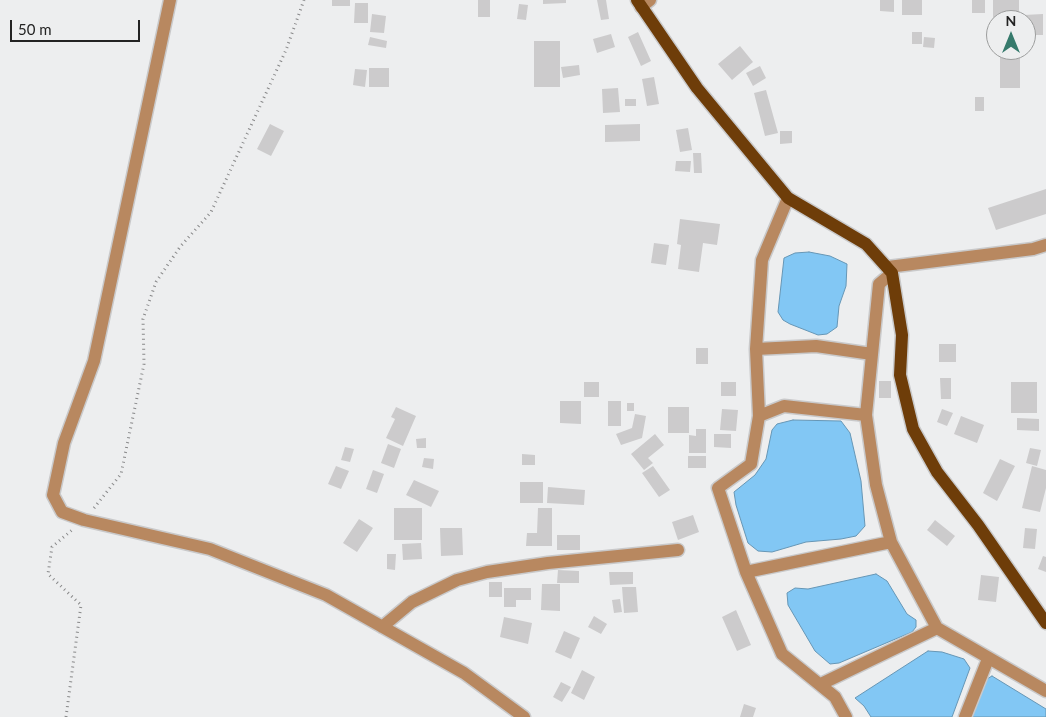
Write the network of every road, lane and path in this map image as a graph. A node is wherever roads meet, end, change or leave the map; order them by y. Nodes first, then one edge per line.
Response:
1 (170, 0) edge
2 (304, 0) edge
3 (643, 2) edge
4 (788, 198) junction
5 (1046, 245) edge
6 (890, 270) junction
7 (756, 349) junction
8 (872, 354) junction
9 (866, 415) junction
10 (759, 416) junction
11 (84, 520) junction
12 (891, 542) junction
13 (678, 550) dead end
14 (746, 572) junction
15 (1046, 624) edge
16 (382, 627) junction
17 (937, 628) junction
18 (988, 659) junction
19 (821, 684) junction
20 (1046, 691) edge
21 (66, 717) edge
22 (524, 717) edge
23 (846, 717) edge
24 (965, 717) edge

1 - 11 street
2 - 11 path
3 - 4 main road
4 - 6 main road
4 - 7 street
5 - 6 street
6 - 8 street
6 - 15 main road
7 - 8 street
7 - 10 street
8 - 9 street
9 - 10 street
9 - 12 street
10 - 14 street
11 - 16 street
11 - 21 path
12 - 14 street
12 - 17 street
13 - 16 street
14 - 19 street
16 - 22 street
17 - 18 street
17 - 19 street
18 - 20 street
18 - 24 street
19 - 23 street

